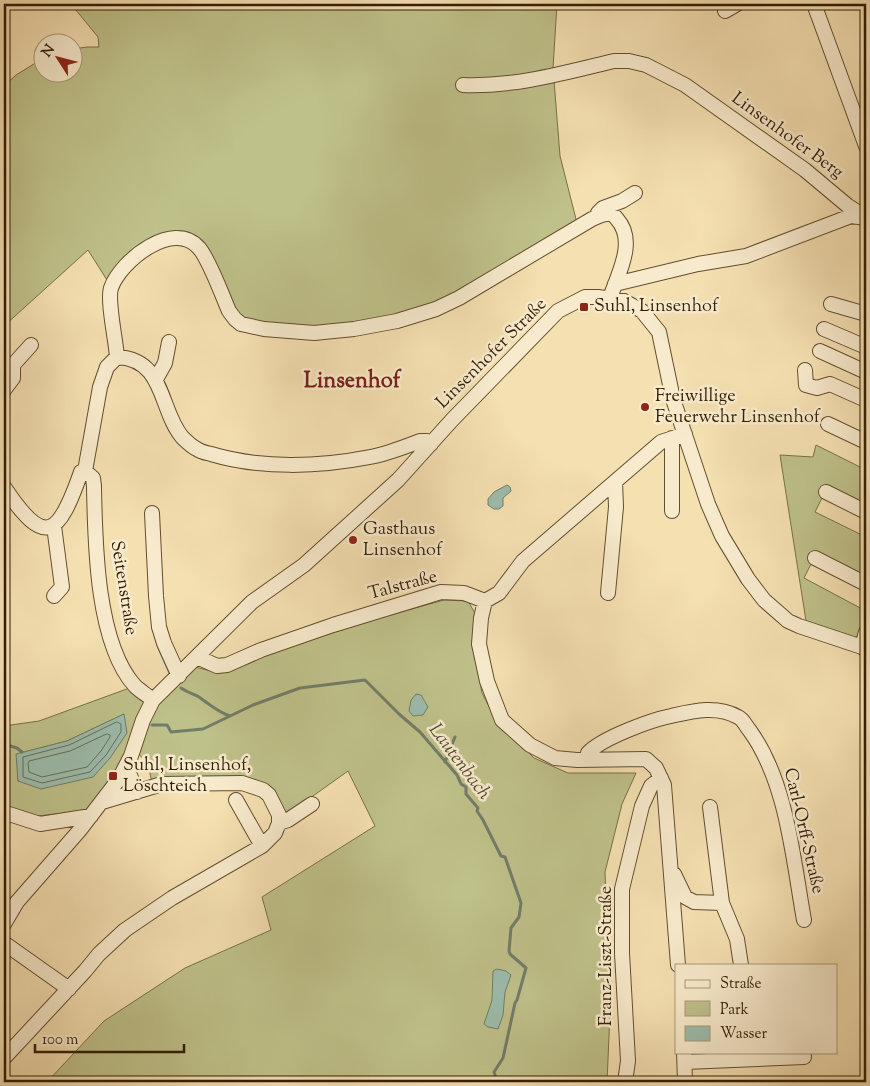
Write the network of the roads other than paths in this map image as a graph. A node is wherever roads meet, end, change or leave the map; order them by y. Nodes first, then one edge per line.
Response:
1 (814, 4) edge
2 (463, 85) dead end
3 (866, 146) edge
4 (635, 193) dead end
5 (866, 217) edge
6 (595, 218) junction
7 (615, 284) junction
8 (610, 298) junction
9 (831, 304) dead end
10 (866, 314) edge
11 (824, 329) dead end
12 (169, 342) dead end
13 (32, 345) dead end
14 (866, 346) edge
15 (820, 350) dead end
16 (117, 357) junction
17 (805, 370) dead end
18 (866, 372) edge
19 (156, 379) junction
20 (4, 390) edge
21 (866, 400) edge
22 (828, 424) dead end
23 (678, 436) junction
24 (866, 442) edge
25 (431, 444) junction
26 (85, 471) junction
27 (616, 482) junction
28 (4, 487) edge
29 (826, 492) dead end
30 (672, 511) dead end
31 (866, 512) edge
32 (152, 513) dead end
33 (54, 526) junction
34 (815, 558) dead end
35 (866, 584) edge
36 (608, 593) dead end
37 (54, 596) dead end
38 (485, 601) junction
39 (866, 632) edge
40 (864, 648) edge
41 (197, 657) junction
42 (179, 676) junction
43 (153, 700) junction
44 (587, 759) junction
45 (126, 766) junction
46 (661, 778) junction
47 (137, 792) junction
48 (236, 800) dead end
49 (102, 802) junction
50 (312, 804) dead end
51 (710, 807) dead end
52 (9, 814) dead end
53 (90, 816) junction
54 (279, 823) junction
55 (262, 846) junction
56 (670, 867) junction
57 (722, 903) junction
58 (804, 920) dead end
59 (4, 924) edge
60 (4, 943) edge
61 (678, 964) edge
62 (741, 964) edge
63 (69, 989) junction
64 (684, 1057) edge
65 (804, 1057) dead end
66 (4, 1058) edge
67 (625, 1082) edge
68 (685, 1082) edge

1 - 3 street
2 - 5 street, Linsenhofer Berg
4 - 6 street
5 - 7 street, Linsenhofer Berg
6 - 7 street
6 - 16 street
7 - 8 street
8 - 23 street, Linsenhofer Straße
8 - 25 street, Linsenhofer Straße
9 - 10 street
11 - 14 street
12 - 19 street
13 - 20 street
15 - 18 street
16 - 19 street
16 - 26 street
17 - 21 street
19 - 25 street
22 - 24 street
23 - 27 street
23 - 30 street
23 - 40 street, Linsenhofer Straße
25 - 41 street, Linsenhofer Straße
26 - 33 street
26 - 43 street, Seitenstraße
27 - 36 street
27 - 38 street
28 - 33 street
29 - 31 street
32 - 42 street
33 - 37 street
34 - 35 street
38 - 41 street, Talstraße
38 - 44 street
39 - 40 street
41 - 42 street, Linsenhofer Straße
42 - 43 street, Linsenhofer Straße
43 - 45 street, Linsenhofer Straße
44 - 46 street
44 - 58 street, Carl-Orff-Straße
45 - 47 street
45 - 49 street, Linsenhofer Straße
46 - 56 street
46 - 67 street, Franz-Liszt-Straße
47 - 49 street
47 - 54 street
48 - 55 street
49 - 53 street, Linsenhofer Straße
50 - 54 street
51 - 57 street
52 - 53 street
53 - 59 street, Linsenhofer Straße
54 - 55 street
55 - 63 street
56 - 57 street
56 - 61 street
57 - 62 street
60 - 63 street
63 - 66 street
64 - 65 street
64 - 68 street

